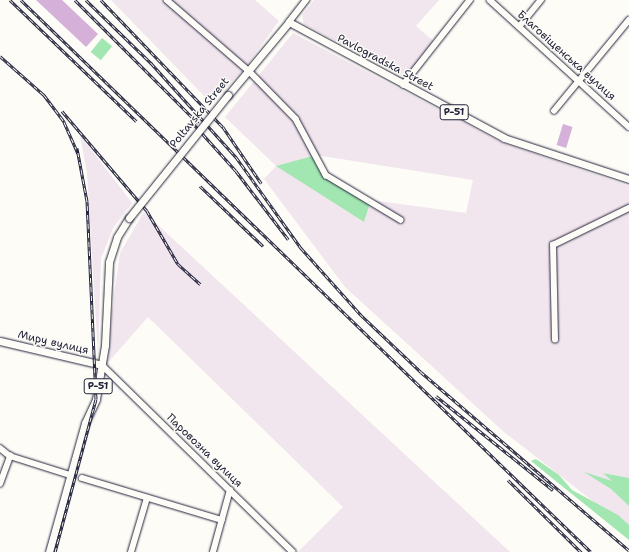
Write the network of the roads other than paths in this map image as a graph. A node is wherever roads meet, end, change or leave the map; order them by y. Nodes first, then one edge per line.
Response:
1 (168, 0) edge
2 (306, 0) edge
3 (470, 0) edge
4 (490, 0) edge
5 (541, 0) edge
6 (629, 20) edge
7 (289, 22) junction
8 (519, 27) junction
9 (249, 71) junction
10 (578, 81) junction
11 (403, 85) junction
12 (554, 111) dead end
13 (629, 127) edge
14 (629, 179) edge
15 (629, 208) edge
16 (401, 220) dead end
17 (554, 340) dead end
18 (0, 342) edge
19 (102, 364) junction
20 (0, 448) edge
21 (10, 456) junction
22 (70, 474) junction
23 (82, 478) dead end
24 (0, 484) edge
25 (230, 490) junction
26 (147, 498) junction
27 (222, 520) junction
28 (49, 552) edge
29 (131, 552) edge
30 (214, 552) edge
31 (293, 552) edge

1 - 9 street
2 - 7 street
3 - 11 street
4 - 8 street, Благовіщенська вулиця
5 - 8 street
6 - 10 street
7 - 9 main road, Poltavska Street / Р-51
7 - 11 main road, Pavlogradska Street / Р-51
8 - 10 street, Благовіщенська вулиця
9 - 16 street
9 - 19 main road, Poltavska Street / Р-51, bridge
10 - 12 street
10 - 13 street, Благовіщенська вулиця
11 - 14 main road, Pavlogradska Street / Р-51
15 - 17 street
18 - 19 main road, Миру вулиця
19 - 22 main road, Р-51
19 - 25 street, Паровозна вулиця
20 - 21 street
21 - 22 street
21 - 24 street
22 - 28 main road, Р-51
23 - 26 street
25 - 27 street
25 - 31 street, Паровозна вулиця
26 - 27 street
26 - 29 street
27 - 30 street

